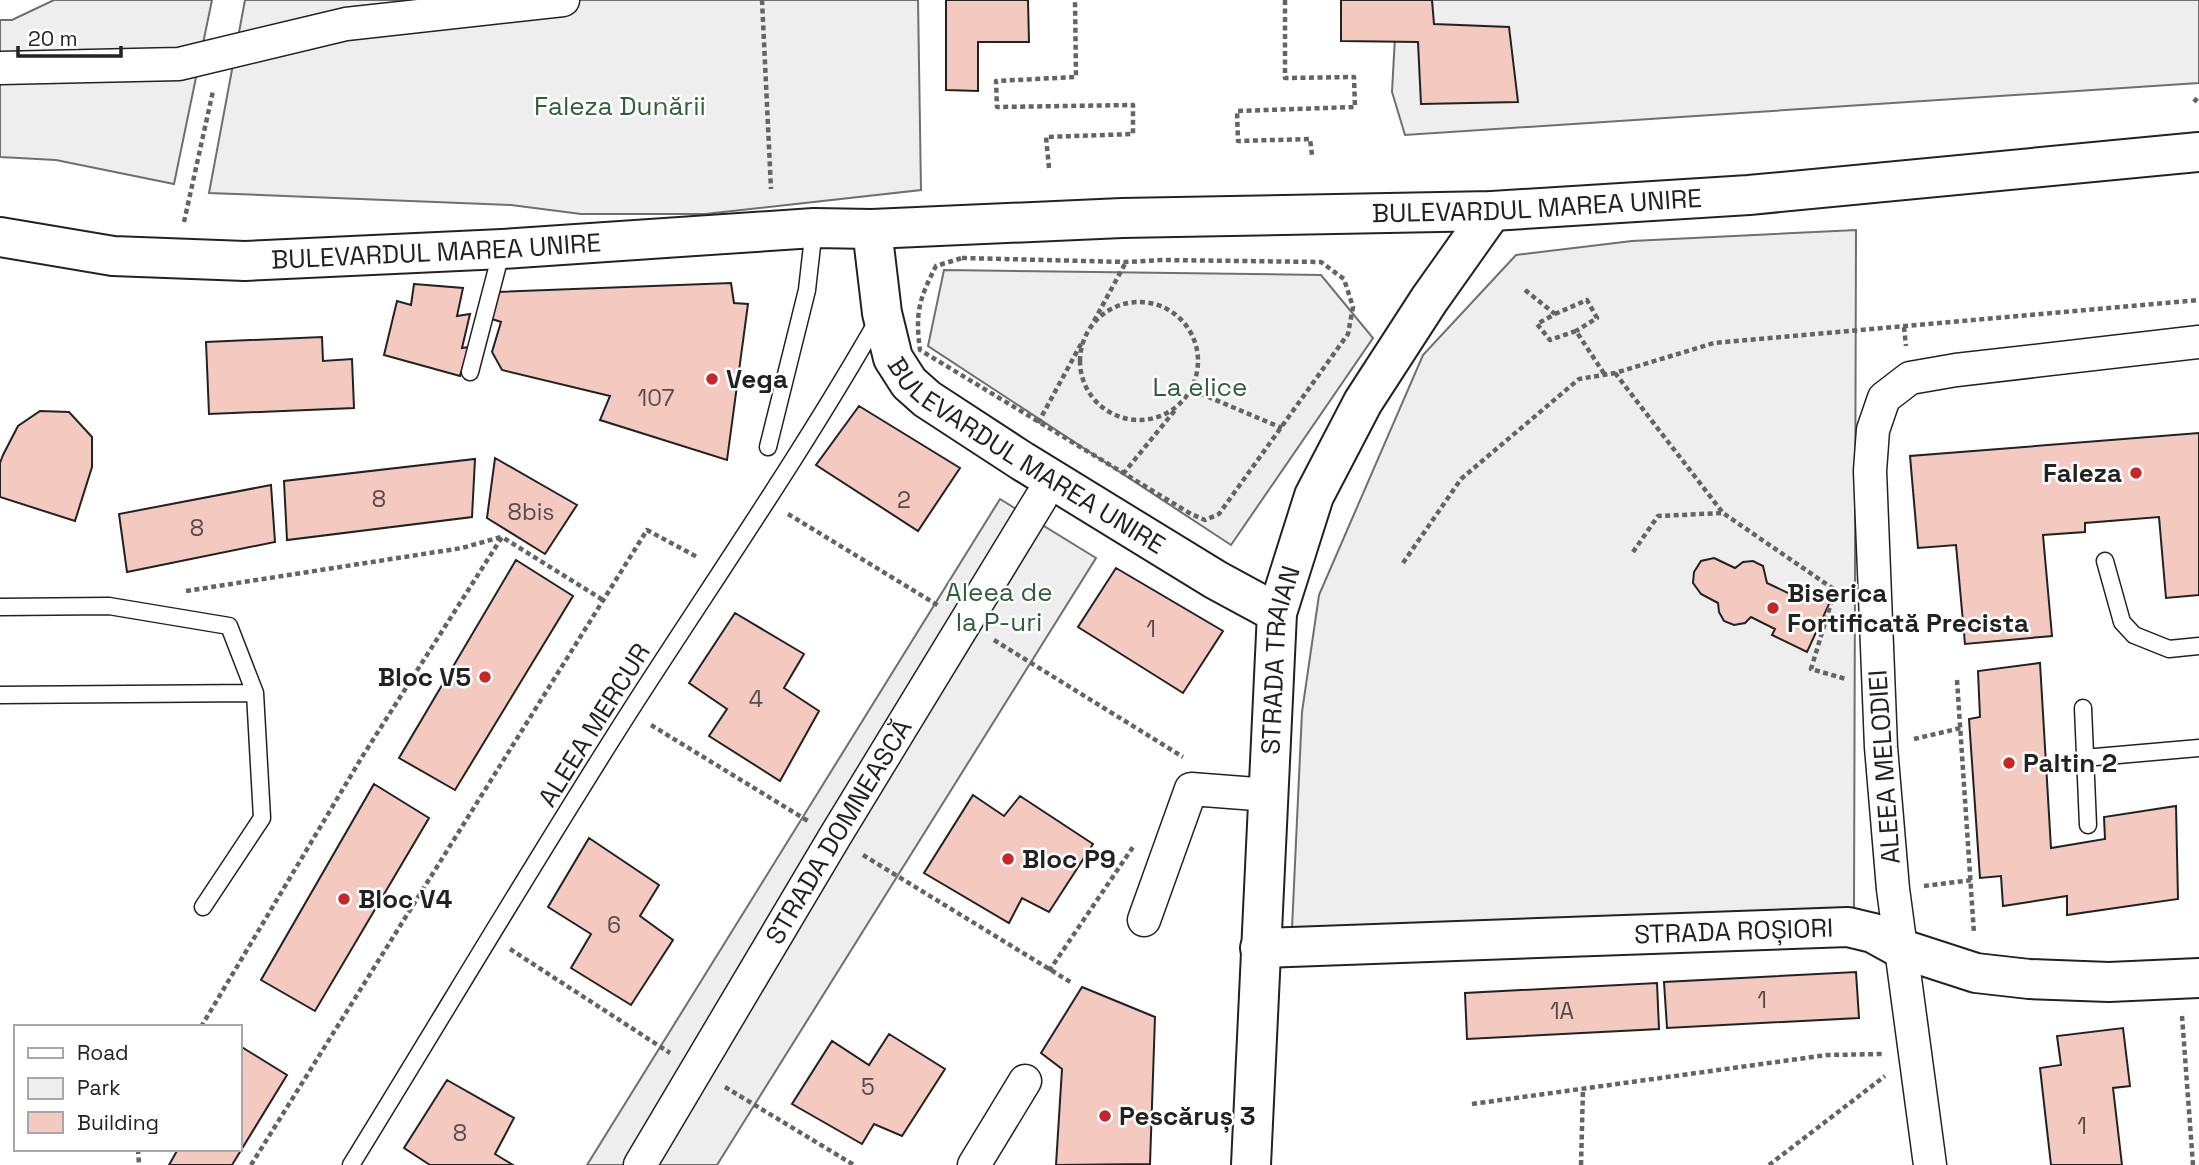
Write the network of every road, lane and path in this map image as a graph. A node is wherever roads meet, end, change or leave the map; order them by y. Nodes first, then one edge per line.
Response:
1 (563, 0) edge
2 (762, 0) edge
3 (1075, 0) edge
4 (1285, 0) edge
5 (222, 54) junction
6 (0, 68) edge
7 (2199, 96) edge
8 (2194, 102) dead end
9 (2199, 152) edge
10 (1312, 155) dead end
11 (1049, 168) dead end
12 (771, 189) dead end
13 (1492, 211) junction
14 (814, 228) junction
15 (872, 229) junction
16 (181, 235) dead end
17 (0, 237) edge
18 (502, 249) junction
19 (1126, 262) junction
20 (1525, 290) dead end
21 (2199, 300) edge
22 (882, 313) junction
23 (1555, 314) junction
24 (1576, 331) junction
25 (1084, 339) junction
26 (2199, 342) edge
27 (470, 372) dead end
28 (1615, 373) junction
29 (1605, 375) junction
30 (1192, 390) junction
31 (1178, 406) junction
32 (1038, 423) junction
33 (1282, 428) junction
34 (768, 447) dead end
35 (1123, 474) junction
36 (1041, 498) dead end
37 (766, 500) junction
38 (1723, 513) junction
39 (502, 537) junction
40 (1633, 552) dead end
41 (2105, 561) dead end
42 (1403, 563) dead end
43 (722, 570) junction
44 (178, 592) dead end
45 (603, 600) junction
46 (0, 607) edge
47 (1277, 613) junction
48 (966, 623) junction
49 (2199, 646) edge
50 (1957, 680) dead end
51 (1878, 685) junction
52 (255, 693) junction
53 (0, 695) edge
54 (2083, 708) dead end
55 (1961, 728) junction
56 (1881, 747) junction
57 (2199, 748) edge
58 (2084, 758) junction
59 (1190, 761) dead end
60 (1269, 795) junction
61 (2088, 825) dead end
62 (1138, 838) dead end
63 (1972, 880) junction
64 (1893, 889) junction
65 (203, 907) dead end
66 (1144, 920) dead end
67 (1260, 948) junction
68 (1902, 949) junction
69 (1976, 973) junction
70 (2189, 978) edge
71 (1072, 983) dead end
72 (202, 1025) edge
73 (1916, 1052) junction
74 (1025, 1081) dead end
75 (1583, 1089) junction
76 (1472, 1104) dead end
77 (2196, 1156) edge
78 (251, 1165) edge
79 (351, 1165) edge
80 (640, 1165) edge
81 (974, 1165) edge
82 (1251, 1165) edge
83 (1581, 1165) edge
84 (1769, 1165) edge
85 (1930, 1165) edge
86 (2193, 1165) edge

1 - 5 street
2 - 12 path
3 - 11 path
4 - 10 path
5 - 6 street
5 - 16 path
7 - 8 path
9 - 13 main road, BULEVARDUL MAREA UNIRE
13 - 15 main road, BULEVARDUL MAREA UNIRE
13 - 47 main road, STRADA TRAIAN
14 - 15 main road, BULEVARDUL MAREA UNIRE
14 - 18 main road, BULEVARDUL MAREA UNIRE
14 - 34 lane
15 - 22 main road, BULEVARDUL MAREA UNIRE
17 - 18 main road, BULEVARDUL MAREA UNIRE
18 - 27 lane
19 - 25 path
19 - 32 path
19 - 33 path
20 - 23 path
21 - 28 path
22 - 37 lane, ALEEA MERCUR
22 - 47 main road, BULEVARDUL MAREA UNIRE
23 - 24 path
23 - 24 path
24 - 29 path
25 - 30 path
25 - 31 path
25 - 32 path
26 - 51 street, ALEEA MELODIEI
28 - 29 path
28 - 38 path
29 - 42 path
30 - 31 path
30 - 33 path
31 - 35 path
32 - 35 path
33 - 35 path
36 - 48 street, STRADA DOMNEASCĂ
37 - 43 lane, ALEEA MERCUR
37 - 48 path
38 - 40 path
38 - 51 path
39 - 44 path
39 - 45 path
39 - 72 path
41 - 49 lane
43 - 45 path
43 - 79 lane, ALEEA MERCUR
45 - 78 path
46 - 52 lane
47 - 60 main road, STRADA TRAIAN
48 - 59 path
48 - 80 street, STRADA DOMNEASCĂ
50 - 55 path
51 - 56 street, ALEEA MELODIEI
52 - 53 lane
52 - 65 lane
54 - 58 lane
55 - 56 path
55 - 63 path
56 - 64 street, ALEEA MELODIEI
57 - 58 lane
58 - 61 lane
60 - 66 street
60 - 67 main road, STRADA TRAIAN
62 - 71 path
63 - 64 path
63 - 69 path
64 - 68 street, ALEEA MELODIEI
67 - 68 main road, STRADA ROȘIORI
67 - 82 main road, STRADA TRAIAN
68 - 69 main road, STRADA ROȘIORI
68 - 73 street, ALEEA MELODIEI
69 - 70 main road, STRADA ROȘIORI
70 - 77 path
73 - 75 path
73 - 84 path
73 - 85 street, ALEEA MELODIEI
74 - 81 street
75 - 76 path
75 - 83 path
77 - 86 path

